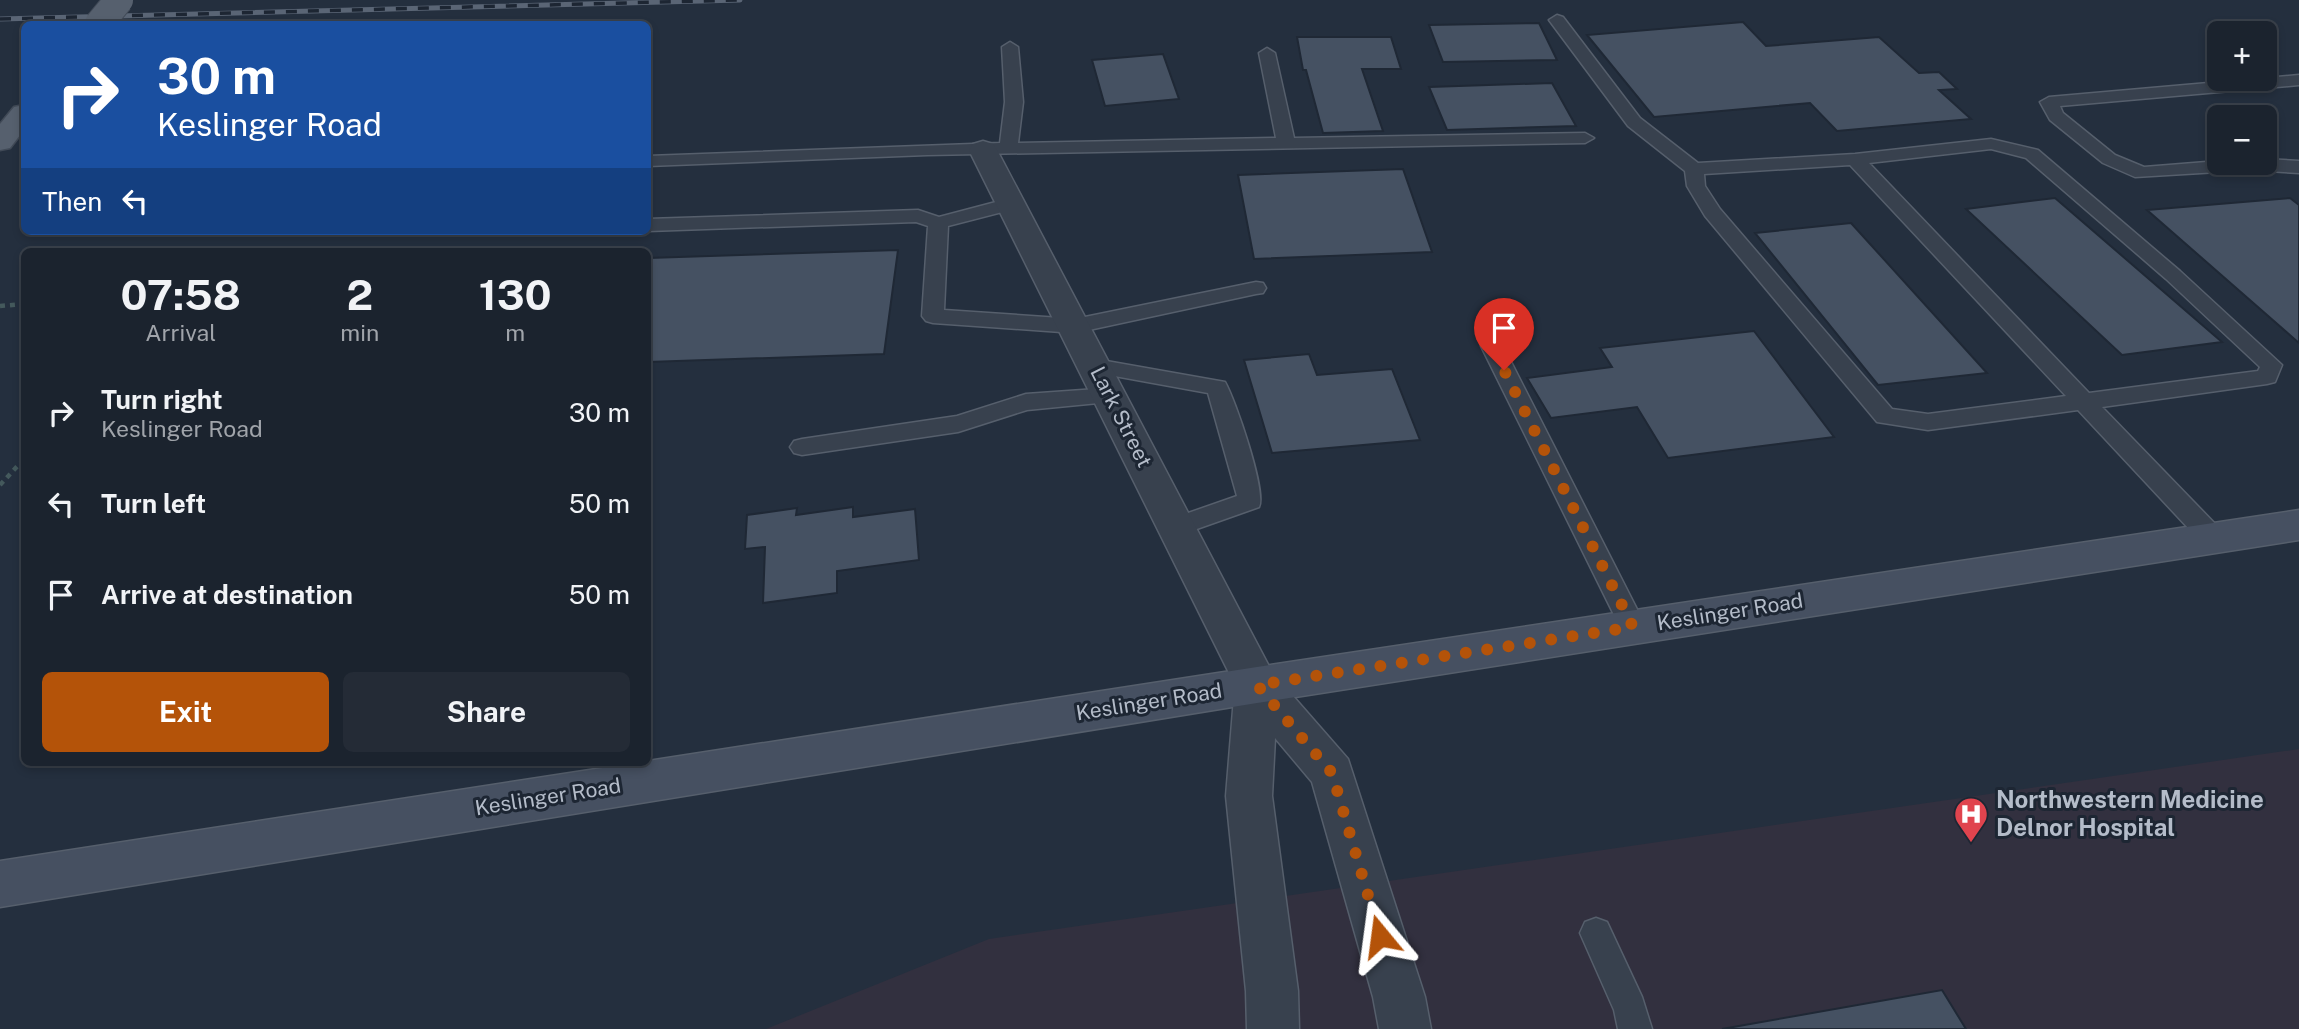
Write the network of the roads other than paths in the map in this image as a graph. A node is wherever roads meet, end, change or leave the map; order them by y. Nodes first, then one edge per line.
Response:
1 (119, 0) edge
2 (1557, 20) dead end
3 (102, 21) edge
4 (1010, 47) dead end
5 (1267, 53) dead end
6 (2299, 80) edge
7 (21, 117) edge
8 (1585, 138) dead end
9 (0, 142) edge
10 (1286, 143) junction
11 (995, 150) junction
12 (1855, 159) junction
13 (651, 161) edge
14 (2299, 167) edge
15 (1694, 169) junction
16 (1011, 204) junction
17 (937, 223) junction
18 (651, 225) edge
19 (1256, 288) dead end
20 (1074, 326) junction
21 (1492, 346) dead end
22 (1103, 381) junction
23 (2083, 402) junction
24 (802, 447) dead end
25 (2299, 525) edge
26 (1177, 527) junction
27 (2213, 538) junction
28 (1633, 627) junction
29 (1257, 685) junction
30 (0, 884) edge
31 (1596, 933) dead end
32 (1273, 1029) edge
33 (1405, 1029) edge
34 (1635, 1029) edge

1 - 3 main road, bridge
2 - 15 lane
4 - 11 lane
5 - 10 lane
6 - 14 lane
7 - 9 main road
8 - 10 lane
10 - 11 lane
11 - 13 lane
11 - 16 street, Lark Street
12 - 15 lane
12 - 23 lane
12 - 23 lane
15 - 23 lane
16 - 17 lane
16 - 20 street, Lark Street
17 - 18 lane
17 - 20 lane
19 - 20 lane
20 - 22 street, Lark Street
21 - 28 lane
22 - 24 lane
22 - 26 street, Lark Street
22 - 26 lane
23 - 27 lane
25 - 27 main road, Keslinger Road
26 - 29 street, Lark Street
27 - 28 main road, Keslinger Road
28 - 29 main road, Keslinger Road
29 - 30 main road, Keslinger Road
29 - 32 street
29 - 33 street, Lark Street
31 - 34 lane

